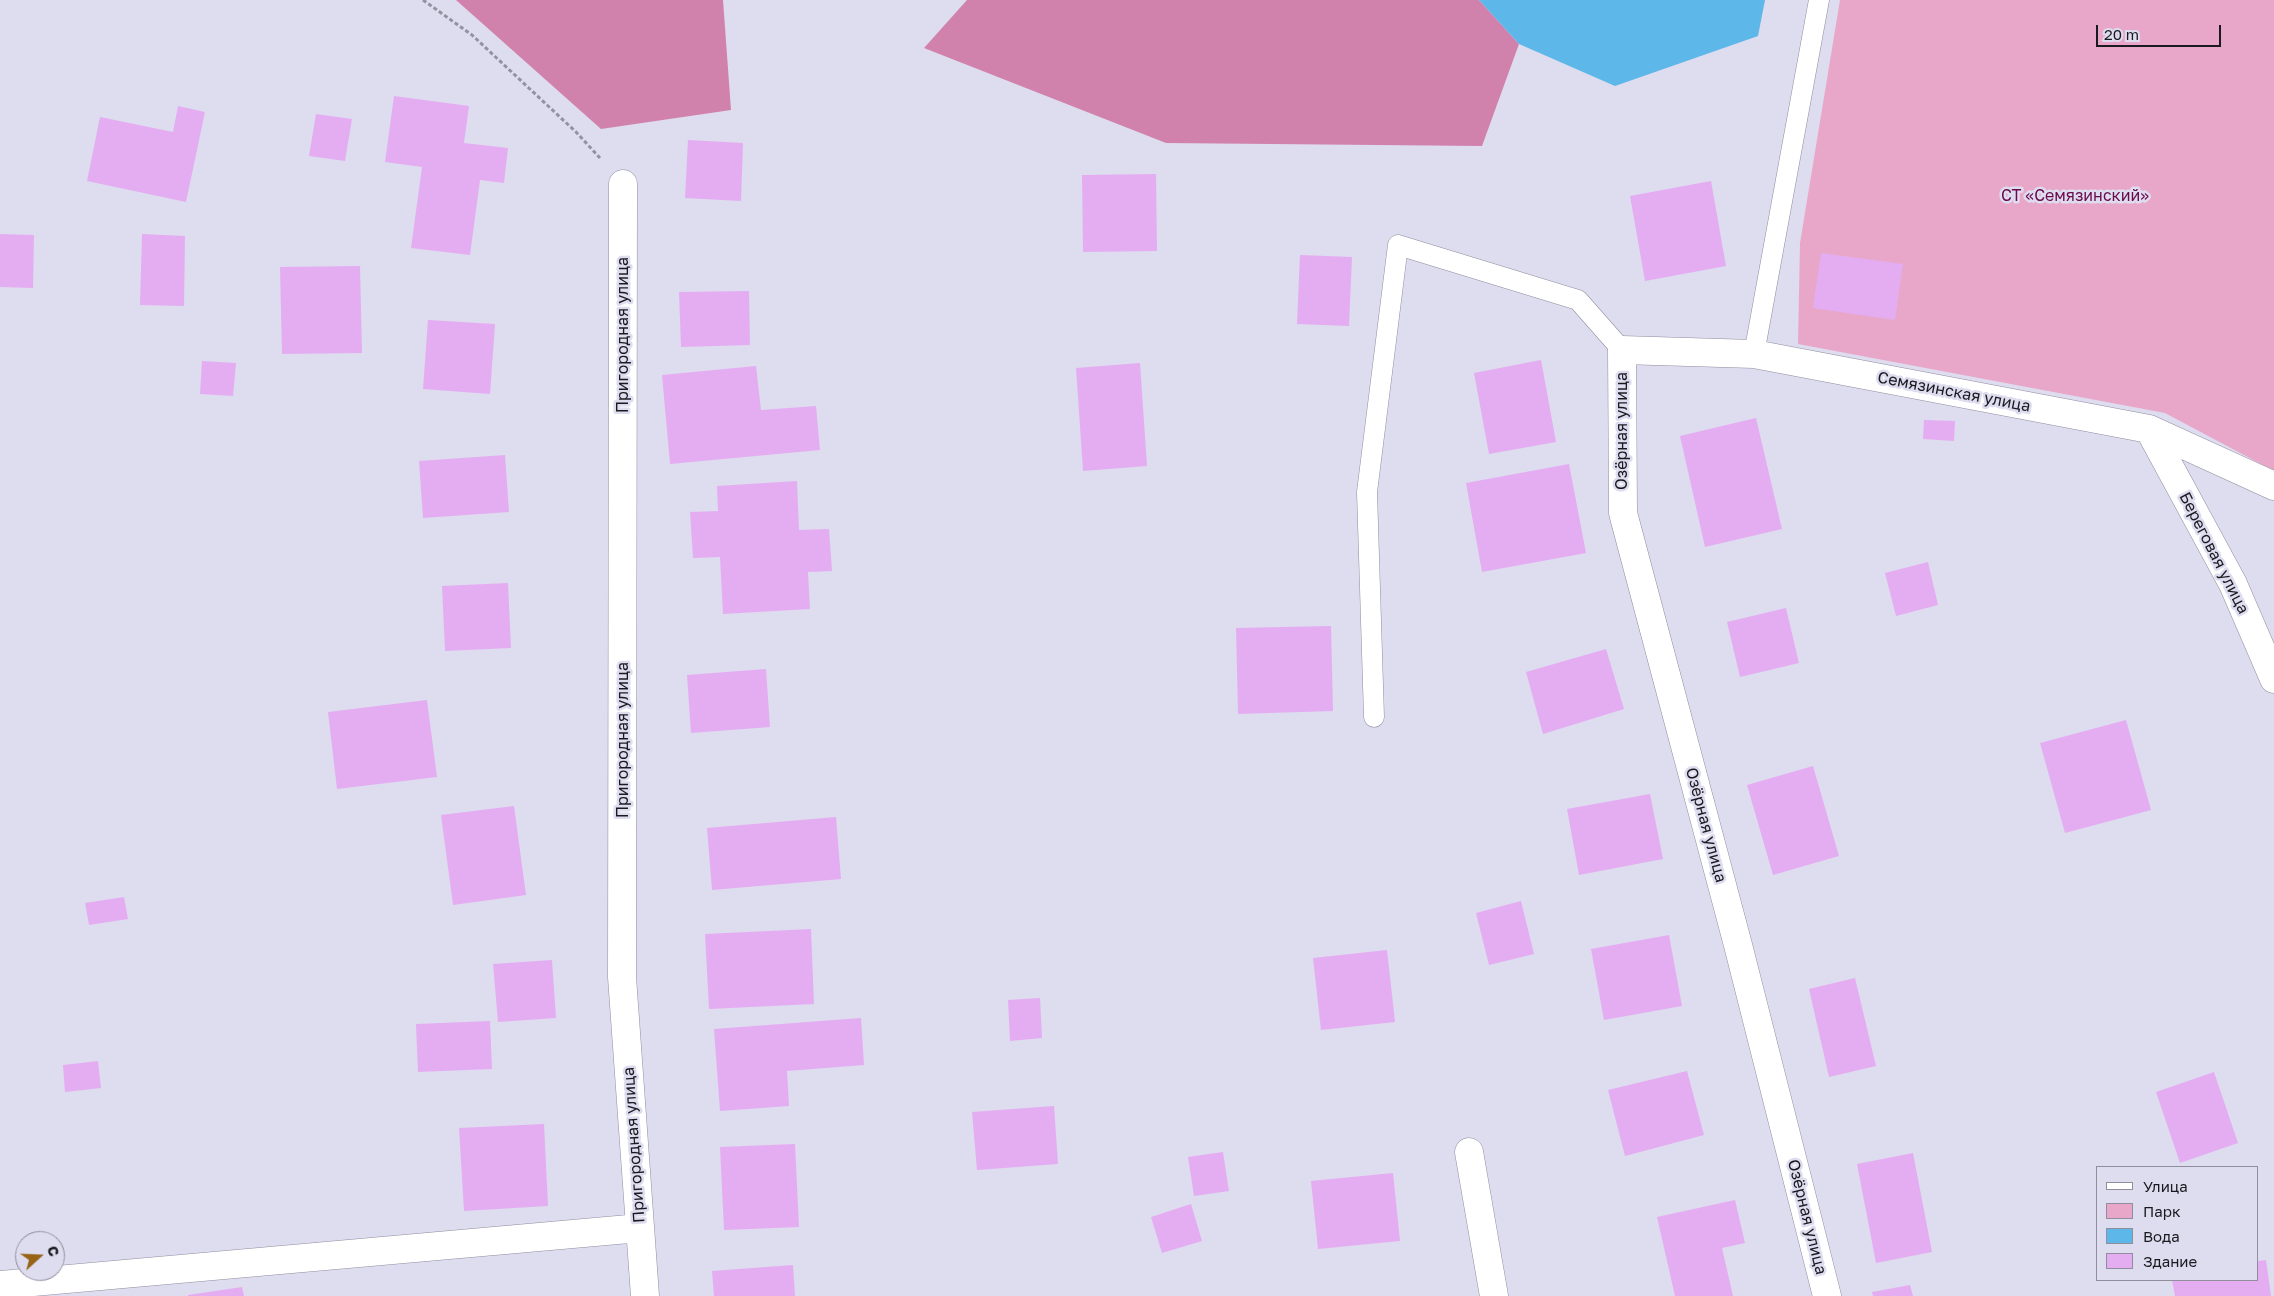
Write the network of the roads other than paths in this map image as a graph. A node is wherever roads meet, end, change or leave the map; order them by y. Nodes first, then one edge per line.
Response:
1 (1820, 0) edge
2 (624, 184) road end
3 (1622, 350) junction
4 (1754, 354) junction
5 (2149, 428) junction
6 (2274, 486) edge
7 (2274, 680) edge
8 (1374, 717) dead end
9 (1469, 1152) dead end
10 (640, 1228) junction
11 (0, 1286) edge
12 (645, 1296) edge
13 (1494, 1296) edge
14 (1827, 1296) edge

1 - 4 lane
2 - 10 street, Пригородная улица
3 - 4 street, Семязинская улица
3 - 8 lane
3 - 14 street, Озёрная улица
4 - 5 street, Семязинская улица
5 - 6 street, Семязинская улица
5 - 7 street, Береговая улица
9 - 13 street
10 - 11 street
10 - 12 street, Пригородная улица

